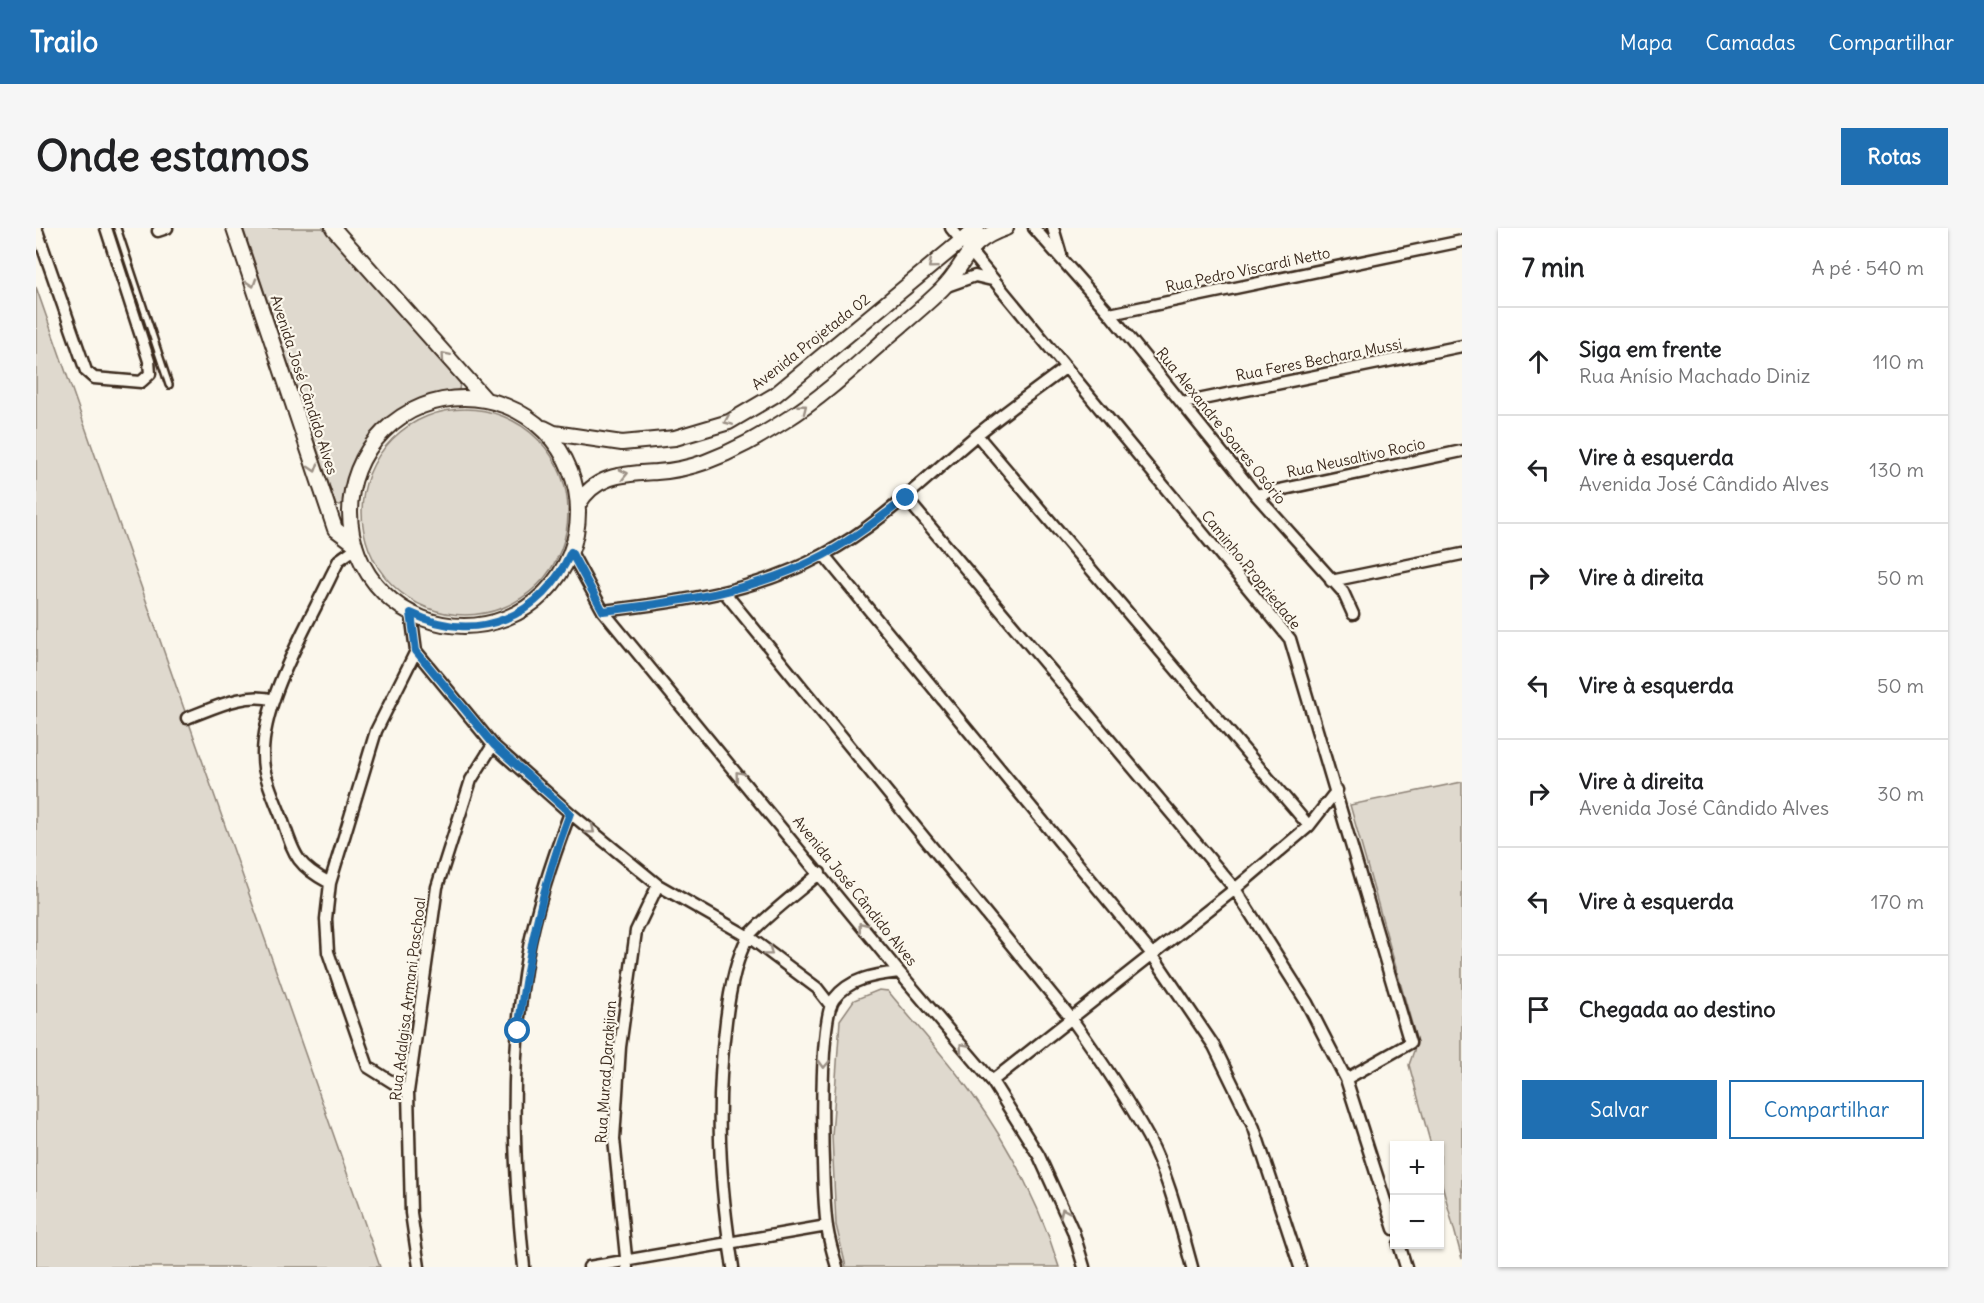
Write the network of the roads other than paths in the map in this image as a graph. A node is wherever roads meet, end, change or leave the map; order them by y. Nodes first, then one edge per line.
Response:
1 (36, 228) edge
2 (106, 228) edge
3 (117, 228) edge
4 (234, 228) edge
5 (333, 228) edge
6 (951, 228) edge
7 (977, 228) edge
8 (1006, 228) edge
9 (1034, 228) edge
10 (1053, 228) edge
11 (965, 240) edge
12 (1462, 241) edge
13 (1062, 258) junction
14 (992, 280) junction
15 (944, 287) junction
16 (1110, 314) junction
17 (1462, 346) edge
18 (1065, 368) junction
19 (169, 385) dead end
20 (485, 399) junction
21 (1183, 403) junction
22 (540, 426) junction
23 (977, 435) junction
24 (1462, 451) edge
25 (1256, 495) junction
26 (906, 498) junction
27 (578, 505) junction
28 (355, 546) junction
29 (571, 552) junction
30 (1462, 554) edge
31 (824, 555) junction
32 (1331, 581) junction
33 (725, 593) junction
34 (603, 611) junction
35 (411, 613) junction
36 (1353, 614) dead end
37 (416, 651) junction
38 (274, 700) junction
39 (187, 718) dead end
40 (494, 745) junction
41 (1337, 790) junction
42 (570, 813) junction
43 (1309, 826) junction
44 (819, 873) junction
45 (330, 883) junction
46 (658, 885) junction
47 (1235, 889) junction
48 (748, 937) junction
49 (1151, 953) junction
50 (899, 972) junction
51 (831, 1006) junction
52 (1071, 1018) junction
53 (1346, 1079) junction
54 (992, 1081) junction
55 (408, 1092) junction
56 (1390, 1214) edge
57 (827, 1226) junction
58 (729, 1243) junction
59 (1400, 1249) edge
60 (626, 1264) edge
61 (419, 1267) edge
62 (524, 1267) edge
63 (589, 1267) edge
64 (733, 1267) edge
65 (837, 1267) edge
66 (1084, 1267) edge
67 (1192, 1267) edge
68 (1300, 1267) edge
69 (1406, 1267) edge

1 - 2 street
3 - 19 lane
4 -> 28 street, Avenida José Cândido Alves
20 -> 5 street
6 - 11 street, Caminho Propriedade
7 - 11 street, Avenida Projetada 02
8 - 11 street, Avenida Projetada 02
9 - 13 street, Rua Alexandre Soares Osório
10 - 13 street, Rua Alexandre Soares Osório
11 - 14 street, Caminho Propriedade
11 - 15 street, Avenida Projetada 02
11 -> 22 street, Avenida Projetada 02
12 - 16 street, Rua Pedro Viscardi Netto
13 - 16 street, Rua Alexandre Soares Osório
14 - 15 street, Avenida Projetada 02
14 - 18 street, Caminho Propriedade
27 -> 15 street, Avenida Projetada 02
16 - 21 street, Rua Alexandre Soares Osório
17 - 21 street, Rua Feres Bechara Mussi
18 - 23 street
18 - 41 street, Caminho Propriedade
20 - 22 street
20 - 28 street
21 - 25 street, Rua Alexandre Soares Osório
22 - 27 street
23 - 26 street
23 - 43 street
24 - 25 street, Rua Neusaltivo Rocio
25 - 32 street, Rua Alexandre Soares Osório
26 - 31 street
26 - 47 street
27 - 29 street
28 - 35 street
28 - 38 street
29 - 34 street, Avenida José Cândido Alves
29 - 35 street
30 - 32 street
31 - 33 street
31 - 49 street
32 - 36 street, Rua Alexandre Soares Osório
33 - 34 street
33 - 52 street
44 -> 34 street, Avenida José Cândido Alves
35 - 37 street
37 - 40 street
37 - 45 street
38 - 39 street
38 - 45 street
40 - 42 street
40 - 55 street, Rua Adalgisa Armani Paschoal
41 - 43 street
41 - 53 street, Caminho Propriedade
42 -> 46 street
42 - 62 street
43 - 47 street
44 - 48 street
50 -> 44 street, Avenida José Cândido Alves
45 - 55 street
46 - 48 street
46 - 60 street, Rua Murad Darakjian
47 - 49 street
47 - 53 street
48 -> 51 street
48 - 58 street
49 - 52 street
49 - 68 street
50 - 51 street
54 -> 50 street, Avenida José Cândido Alves
51 -> 57 street
52 - 54 street
52 - 67 street
53 - 56 street
66 -> 54 street, Avenida José Cândido Alves
55 - 61 street, Rua Adalgisa Armani Paschoal
57 - 58 street
57 - 65 street
58 - 60 street
58 - 64 street
59 - 69 street
60 - 63 street

